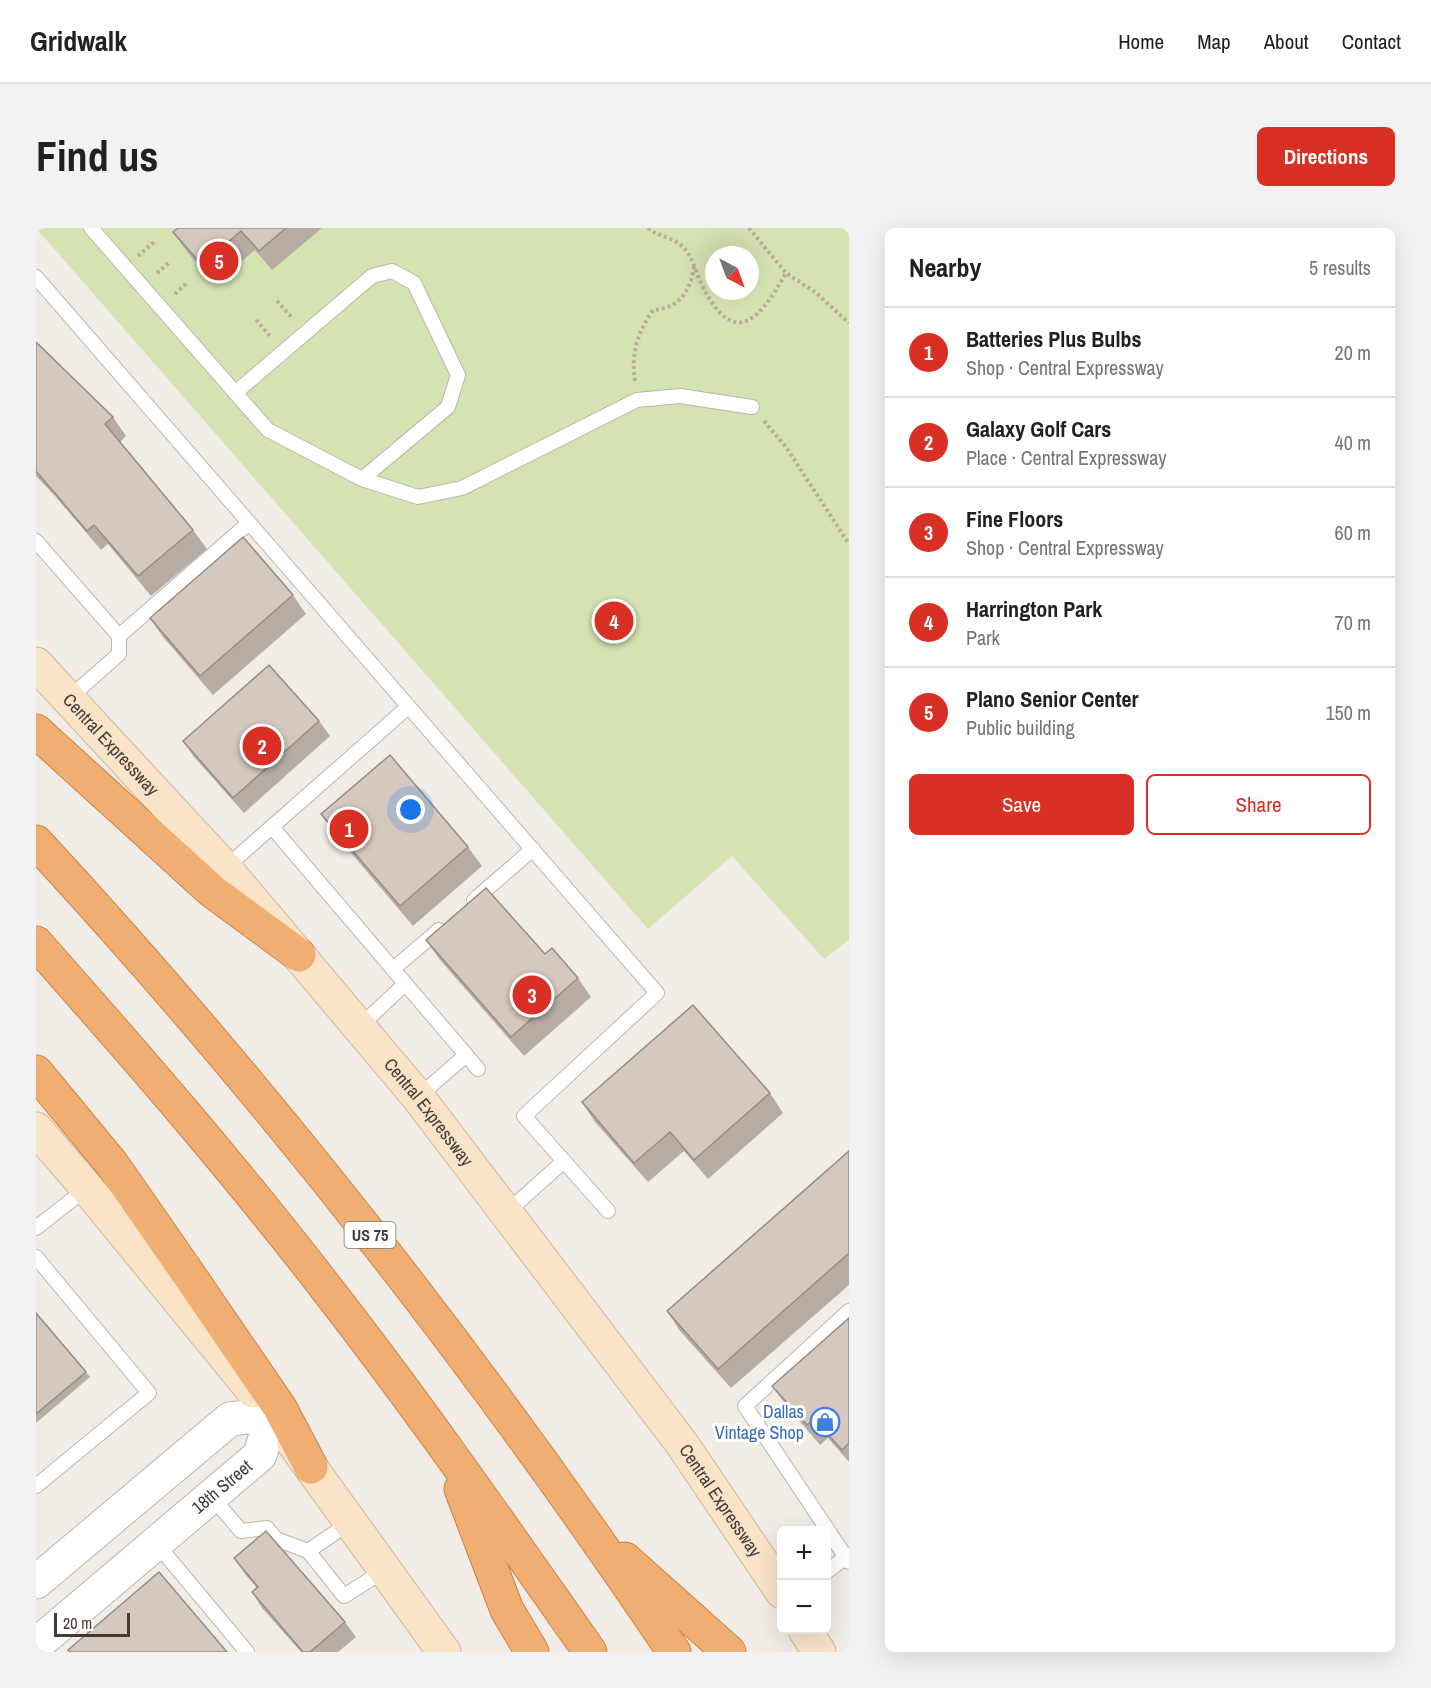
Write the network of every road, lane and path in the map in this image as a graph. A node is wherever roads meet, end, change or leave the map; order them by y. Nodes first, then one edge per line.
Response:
1 (91, 228) edge
2 (648, 228) edge
3 (748, 228) edge
4 (656, 231) edge
5 (694, 267) junction
6 (786, 273) junction
7 (36, 277) edge
8 (849, 323) edge
9 (235, 393) junction
10 (637, 400) junction
11 (752, 407) joint
12 (362, 479) junction
13 (249, 523) junction
14 (36, 541) edge
15 (849, 544) edge
16 (118, 636) junction
17 (36, 664) edge
18 (68, 699) junction
19 (408, 706) junction
20 (36, 731) edge
21 (272, 827) junction
22 (36, 842) edge
23 (532, 849) junction
24 (225, 868) junction
25 (36, 943) edge
26 (299, 955) junction
27 (393, 969) junction
28 (405, 984) junction
29 (360, 1026) junction
30 (466, 1055) junction
31 (478, 1069) dead end
32 (36, 1072) edge
33 (418, 1097) junction
34 (36, 1129) edge
35 (564, 1161) junction
36 (87, 1188) junction
37 (608, 1211) dead end
38 (507, 1212) junction
39 (36, 1228) edge
40 (36, 1257) edge
41 (849, 1311) edge
42 (272, 1414) junction
43 (445, 1445) junction
44 (311, 1467) junction
45 (36, 1486) edge
46 (211, 1496) junction
47 (351, 1522) junction
48 (587, 1526) junction
49 (156, 1543) junction
50 (308, 1551) junction
51 (848, 1558) edge
52 (386, 1569) junction
53 (831, 1569) edge
54 (36, 1582) edge
55 (777, 1585) edge
56 (808, 1634) edge
57 (36, 1645) edge
58 (440, 1650) edge
59 (247, 1652) edge
60 (532, 1652) edge
61 (590, 1652) edge
62 (674, 1652) edge
63 (729, 1652) edge
64 (819, 1652) edge

1 - 9 lane
2 - 4 path
3 - 6 path
4 - 5 path
5 - 6 path
5 - 10 path
6 - 8 path
7 - 13 lane
9 - 12 lane
9 - 12 lane
10 - 11 lane
10 - 12 lane
11 - 15 path
13 - 16 lane
13 - 19 lane
14 - 16 lane
16 - 18 lane
17 - 18 main road, Central Expressway
18 - 24 main road, Central Expressway
19 - 21 lane
19 - 23 lane
20 - 26 highway
21 - 24 lane
21 - 27 lane
22 - 48 highway, US 75
23 - 27 lane
23 - 35 lane
24 - 26 main road, Central Expressway
25 - 43 highway
26 - 29 main road, Central Expressway
27 - 28 lane
28 - 29 lane
28 - 30 lane
29 - 33 main road, Central Expressway
30 - 31 lane
30 - 33 lane
32 - 44 highway
33 - 38 main road, Central Expressway
34 - 36 main road
35 - 37 lane
35 - 38 lane
36 - 39 lane
36 - 42 main road
38 - 55 main road, Central Expressway
40 - 45 lane
41 - 51 lane
42 - 44 main road
42 - 46 street, 18th Street
42 - 54 street
43 - 60 highway
43 - 61 highway
44 - 47 main road
46 - 49 street, 18th Street
46 - 50 lane
47 - 50 lane
47 - 52 main road
48 - 62 highway, US 75
48 - 63 highway
49 - 57 street, 18th Street
49 - 59 lane
50 - 52 lane
51 - 53 lane
52 - 58 main road
56 - 64 main road

